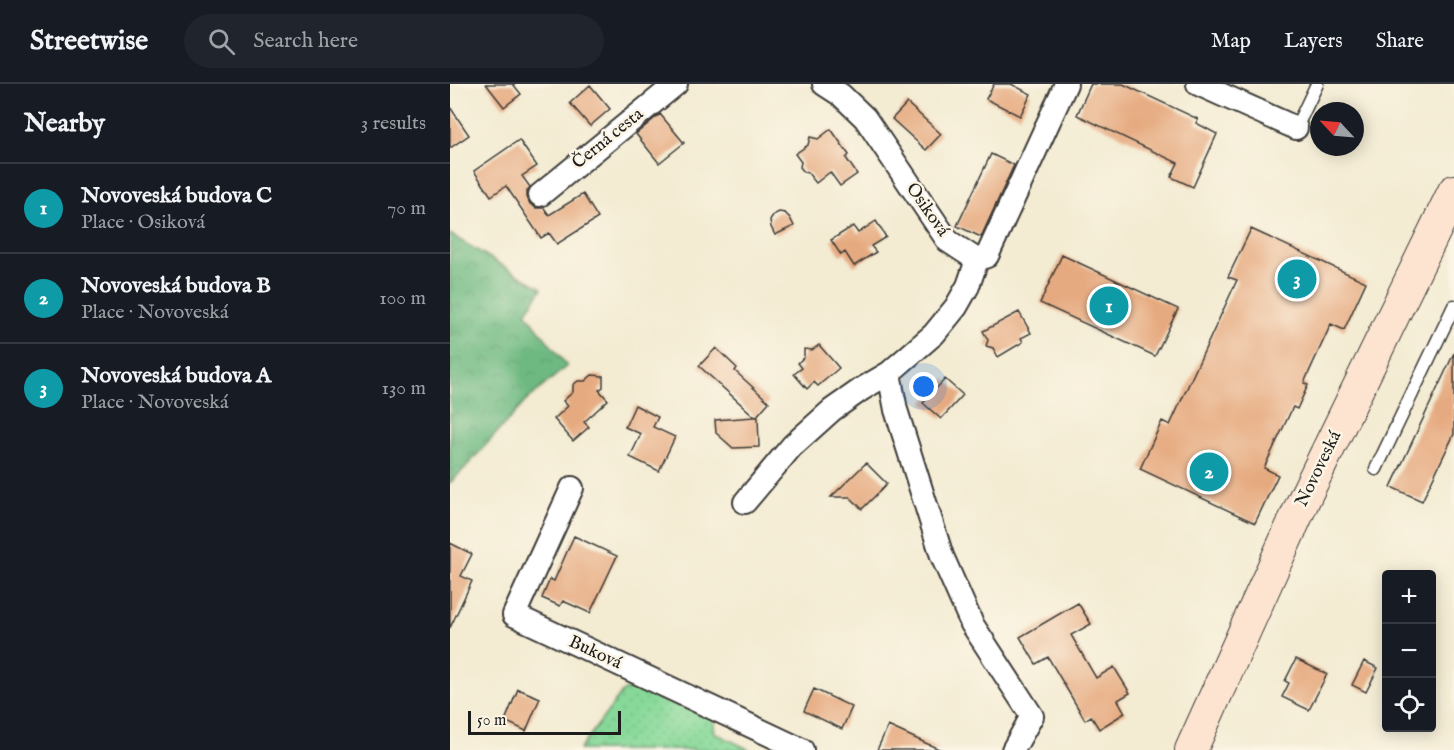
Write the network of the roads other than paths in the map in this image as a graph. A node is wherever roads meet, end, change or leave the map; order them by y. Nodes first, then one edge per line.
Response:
1 (676, 84) edge
2 (824, 84) edge
3 (1066, 84) edge
4 (1198, 84) edge
5 (1317, 84) edge
6 (1296, 128) joint
7 (1454, 191) edge
8 (540, 195) dead end
9 (977, 260) junction
10 (1454, 306) edge
11 (889, 373) junction
12 (1376, 469) dead end
13 (572, 488) dead end
14 (745, 502) dead end
15 (802, 750) edge
16 (1013, 750) edge
17 (1191, 750) edge

1 - 8 street, Černá cesta
2 - 9 street, Osiková
3 - 9 street
4 - 6 street
5 - 6 lane
7 - 17 street, Novoveská
9 - 11 street
10 - 12 lane
11 - 14 street
11 - 16 street
13 - 15 street, Buková

